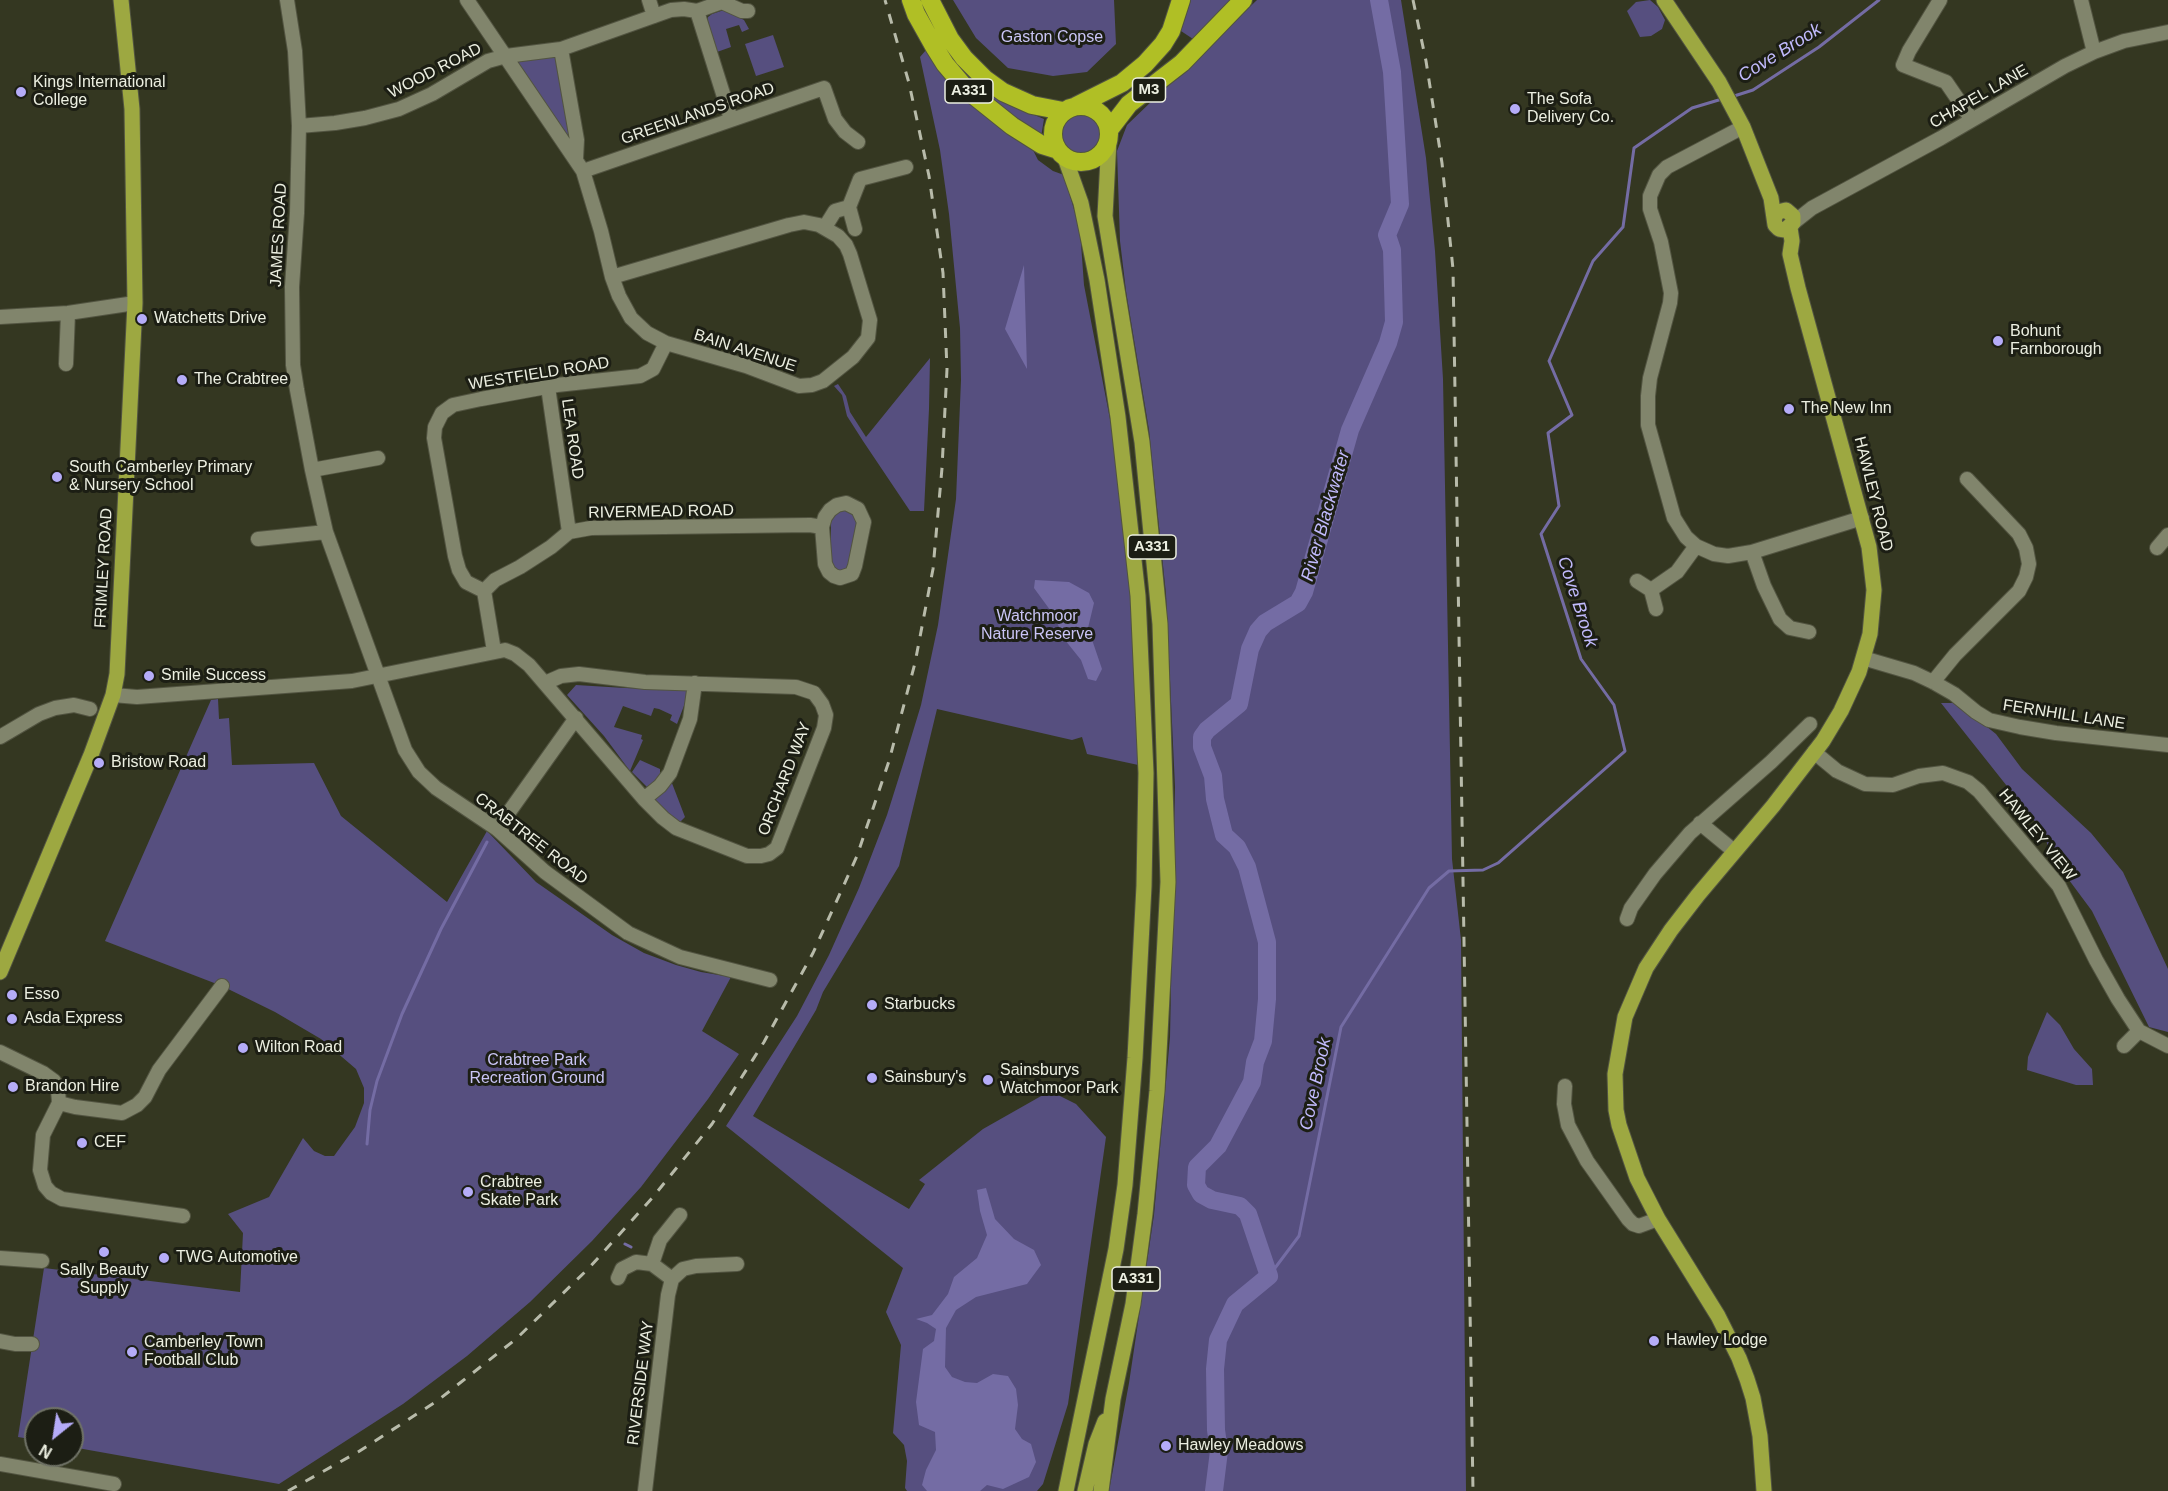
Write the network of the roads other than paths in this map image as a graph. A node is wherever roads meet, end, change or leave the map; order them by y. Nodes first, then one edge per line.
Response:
1 (121, 0) edge
2 (286, 0) edge
3 (467, 0) edge
4 (649, 0) edge
5 (911, 0) edge
6 (930, 0) edge
7 (1181, 0) edge
8 (1243, 0) edge
9 (1664, 0) edge
10 (1940, 0) edge
11 (2081, 0) edge
12 (722, 1) edge
13 (697, 11) junction
14 (751, 13) dead end
15 (654, 16) junction
16 (2168, 32) edge
17 (561, 49) junction
18 (2094, 52) junction
19 (506, 56) junction
20 (1070, 108) junction
21 (731, 119) junction
22 (1972, 120) junction
23 (299, 126) junction
24 (1743, 127) junction
25 (1109, 135) junction
26 (858, 142) dead end
27 (1062, 154) junction
28 (579, 165) junction
29 (906, 167) dead end
30 (849, 207) junction
31 (1785, 220) junction
32 (825, 227) junction
33 (855, 229) dead end
34 (612, 277) junction
35 (135, 303) junction
36 (68, 313) junction
37 (0, 317) edge
38 (666, 343) junction
39 (66, 364) dead end
40 (548, 387) junction
41 (378, 458) dead end
42 (312, 470) junction
43 (1967, 479) dead end
44 (1862, 518) junction
45 (822, 527) junction
46 (326, 532) junction
47 (569, 532) junction
48 (2168, 535) edge
49 (258, 539) dead end
50 (1696, 546) junction
51 (2157, 548) dead end
52 (1752, 552) junction
53 (1637, 581) dead end
54 (1651, 590) junction
55 (484, 591) junction
56 (1656, 609) dead end
57 (1809, 632) dead end
58 (494, 651) junction
59 (1863, 658) junction
60 (378, 676) junction
61 (545, 682) junction
62 (1934, 682) junction
63 (695, 683) junction
64 (113, 695) junction
65 (90, 709) dead end
66 (576, 718) junction
67 (1810, 724) dead end
68 (0, 737) edge
69 (2168, 745) edge
70 (1814, 752) junction
71 (644, 799) junction
72 (1700, 823) junction
73 (498, 829) junction
74 (1734, 851) junction
75 (1627, 919) dead end
76 (0, 972) edge
77 (770, 980) dead end
78 (222, 986) dead end
79 (2139, 1031) junction
80 (2124, 1046) dead end
81 (2168, 1046) edge
82 (0, 1052) edge
83 (1565, 1086) dead end
84 (59, 1103) junction
85 (680, 1215) dead end
86 (183, 1216) dead end
87 (1658, 1219) junction
88 (0, 1258) edge
89 (42, 1262) dead end
90 (652, 1264) junction
91 (737, 1264) dead end
92 (618, 1278) dead end
93 (672, 1279) junction
94 (0, 1341) edge
95 (32, 1344) dead end
96 (1113, 1399) junction
97 (0, 1464) edge
98 (1069, 1475) junction
99 (114, 1484) dead end
100 (645, 1491) edge
101 (1059, 1491) edge
102 (1066, 1491) edge
103 (1085, 1491) edge
104 (1101, 1491) edge
105 (1764, 1491) edge

1 - 35 main road, FRIMLEY ROAD
2 - 23 street, JAMES ROAD
3 - 19 street, BAIN AVENUE
4 - 15 street
5 - 27 highway, A331
6 - 20 highway, A331
7 - 20 highway, M3
8 - 25 highway, M3
9 - 24 main road
10 - 22 street
11 - 18 street
12 - 13 street, WOOD ROAD
12 - 14 street, WOOD ROAD
13 - 15 street, WOOD ROAD
13 - 21 street
15 - 17 street, WOOD ROAD
16 - 18 street, CHAPEL LANE
17 - 19 street, WOOD ROAD
17 - 28 street, BAIN AVENUE
18 - 22 street, CHAPEL LANE
19 - 23 street, WOOD ROAD
19 - 28 street, BAIN AVENUE
20 - 25 highway
20 - 27 highway
21 - 26 street, GREENLANDS ROAD
21 - 28 street, GREENLANDS ROAD
22 - 31 street, CHAPEL LANE
23 - 42 street, JAMES ROAD
24 - 31 main road
24 - 50 street
25 - 27 highway
25 - 96 main road, A331
27 - 98 main road, A331
28 - 34 street, BAIN AVENUE
29 - 30 street
30 - 32 street
30 - 33 street
31 - 44 main road, HAWLEY ROAD
32 - 34 street
32 - 38 street, BAIN AVENUE
34 - 38 street, BAIN AVENUE
35 - 36 street
35 - 64 main road, FRIMLEY ROAD
36 - 37 street
36 - 39 street
38 - 40 street, WESTFIELD ROAD
40 - 47 street, LEA ROAD
40 - 55 street, WESTFIELD ROAD
41 - 42 street
42 - 46 street, JAMES ROAD
43 - 62 street
44 - 52 street
44 - 59 main road, HAWLEY ROAD
45 - 45 street
45 - 47 street, RIVERMEAD ROAD
46 - 49 street
46 - 60 street, JAMES ROAD
47 - 55 street, RIVERMEAD ROAD
48 - 51 street
50 - 52 street
50 - 54 street
52 - 57 street
53 - 54 street
54 - 56 street
55 - 58 street
58 - 60 street, ORCHARD WAY
58 - 61 street, ORCHARD WAY
59 - 62 street, FERNHILL LANE
59 - 70 main road, HAWLEY ROAD
60 - 64 street
60 - 73 street, CRABTREE ROAD
61 - 63 street, ORCHARD WAY
61 - 66 street, ORCHARD WAY
62 - 69 street, FERNHILL LANE
63 - 71 street
63 - 71 street, ORCHARD WAY
64 - 76 main road, FRIMLEY ROAD
65 - 68 street
66 - 71 street, ORCHARD WAY
66 - 73 street
67 - 72 street
70 - 74 main road, HAWLEY ROAD
70 - 79 street, HAWLEY VIEW
72 - 74 street
72 - 75 street
73 - 77 street, CRABTREE ROAD
74 - 87 main road, HAWLEY ROAD
78 - 84 street
79 - 80 street
79 - 81 street, HAWLEY VIEW
82 - 84 street
83 - 87 street
84 - 86 street
85 - 90 street
87 - 105 main road, HAWLEY ROAD
88 - 89 street
90 - 92 street
90 - 93 street
91 - 93 street
93 - 100 street, RIVERSIDE WAY
94 - 95 street
96 - 103 main road, A331
96 - 104 main road, A331
97 - 99 street
98 - 101 street
98 - 102 main road, A331

